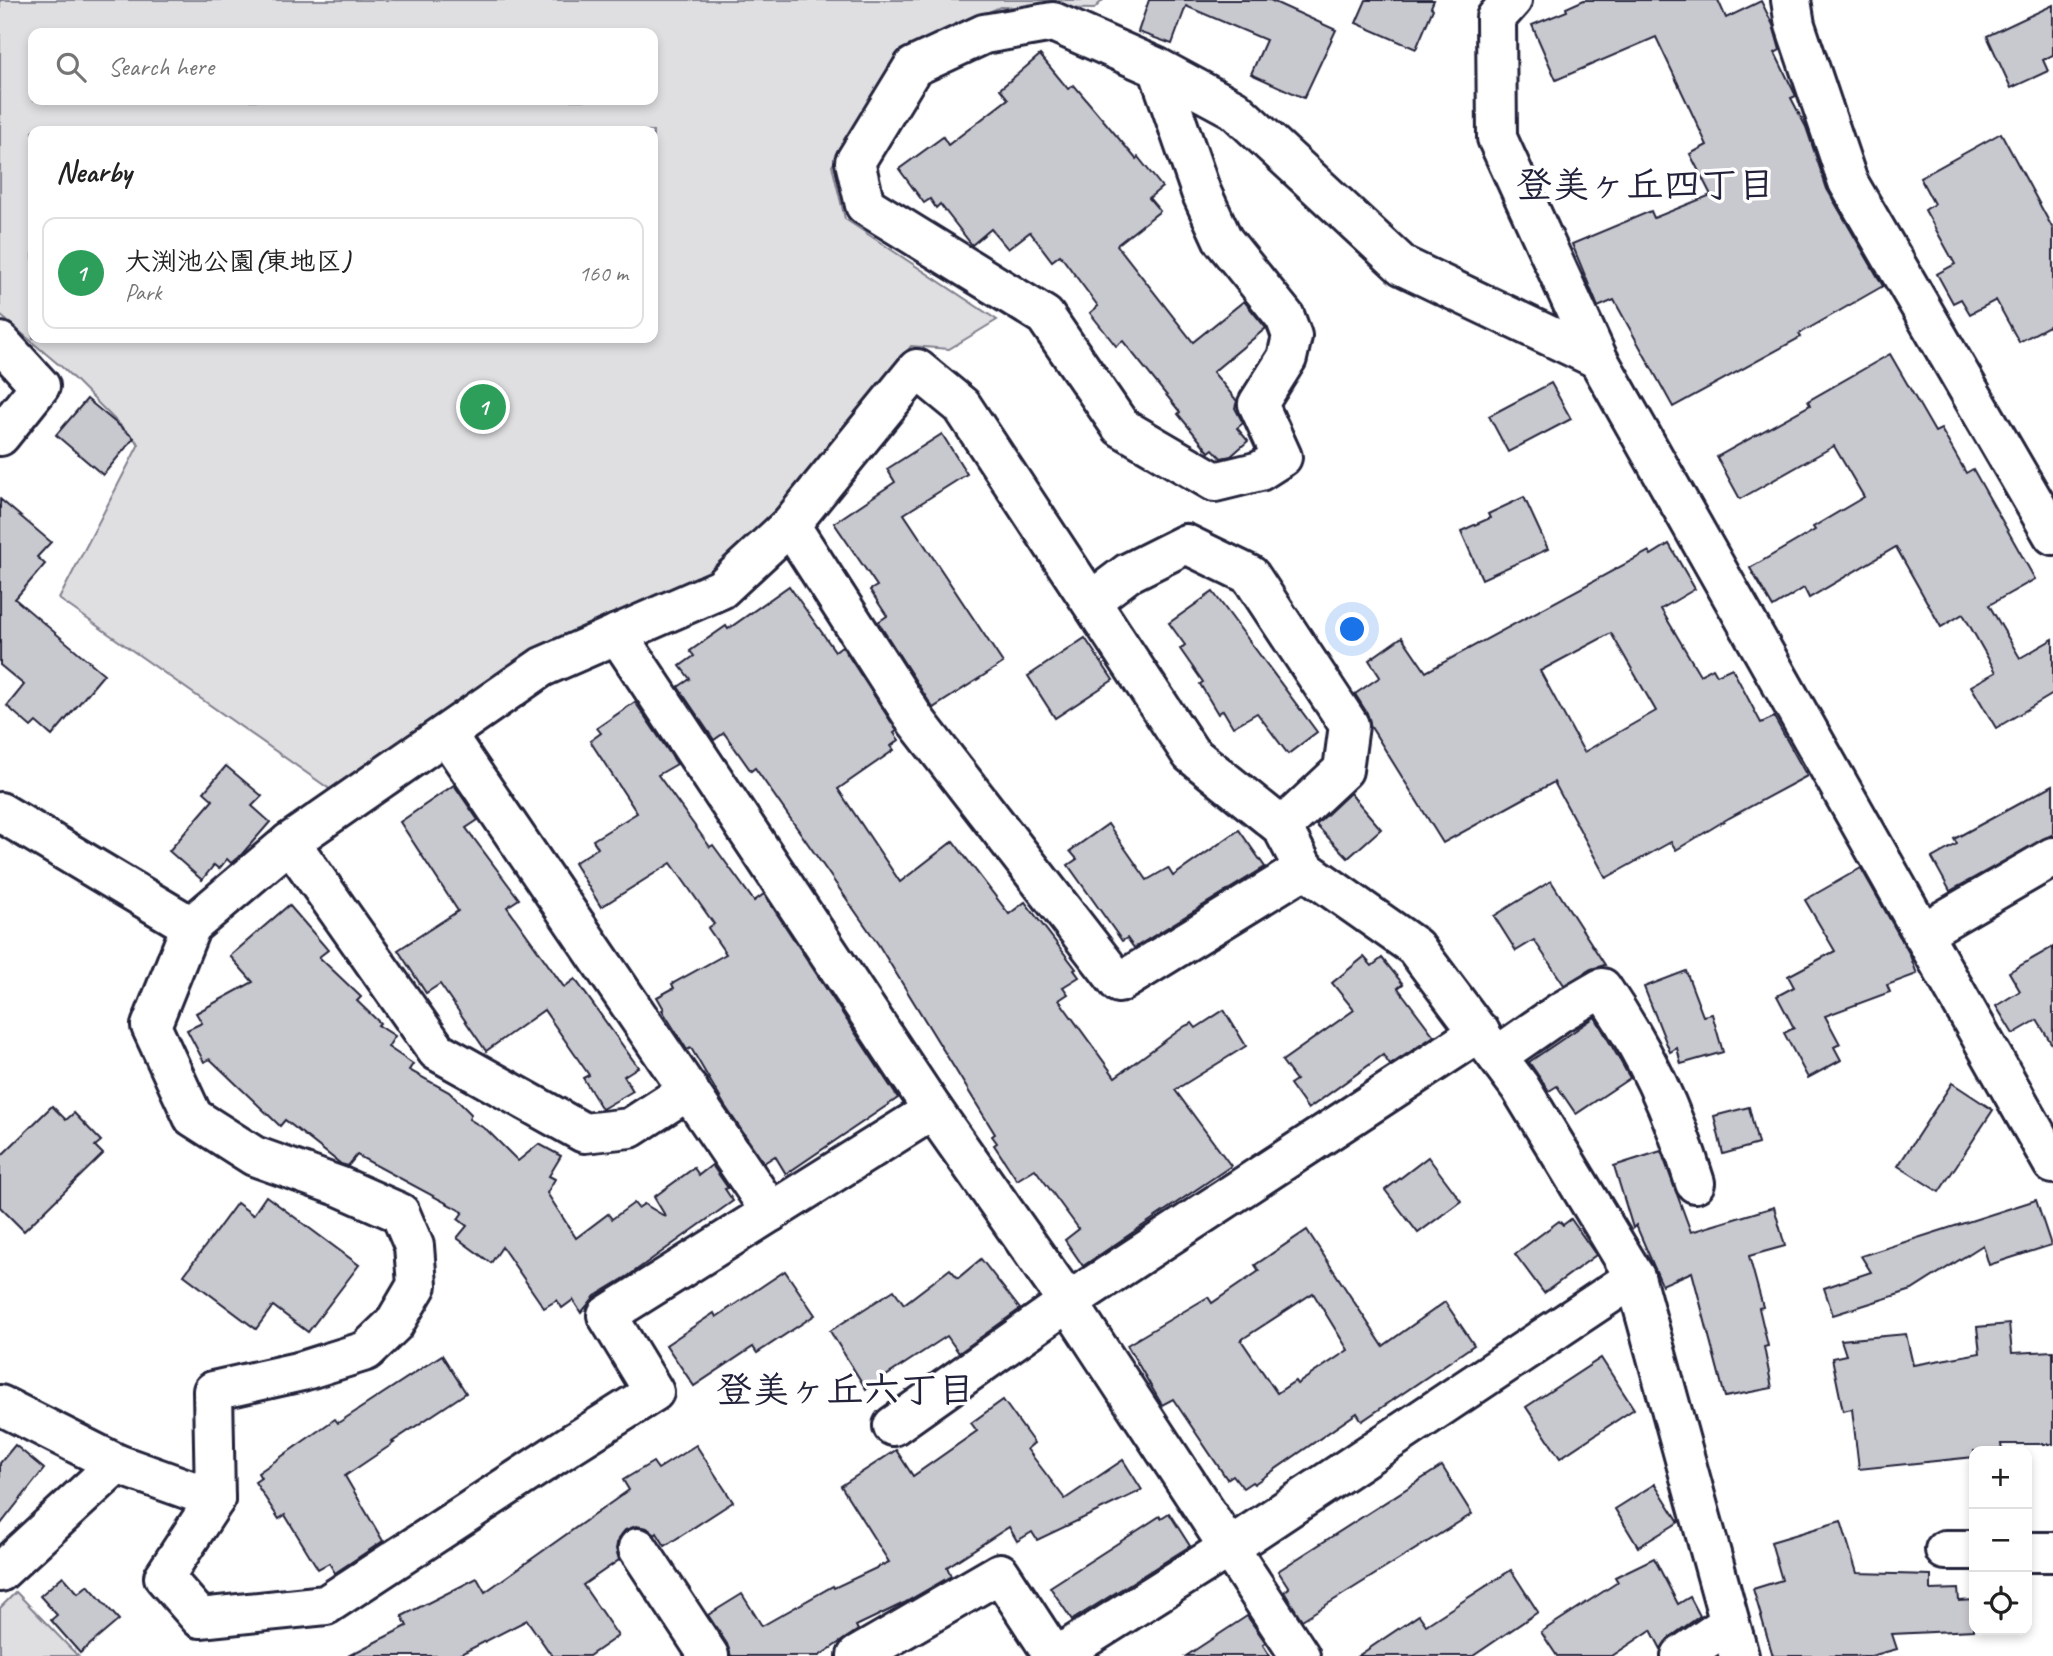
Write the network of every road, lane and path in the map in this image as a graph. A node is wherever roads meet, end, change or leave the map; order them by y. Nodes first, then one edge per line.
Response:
1 (1512, 0) edge
2 (1791, 0) edge
3 (1158, 68) junction
4 (0, 342) edge
5 (1598, 359) junction
6 (0, 436) edge
7 (790, 525) junction
8 (2053, 535) edge
9 (1091, 601) junction
10 (617, 634) junction
11 (446, 734) junction
12 (3, 820) edge
13 (1283, 827) junction
14 (289, 842) junction
15 (2053, 857) edge
16 (1304, 869) junction
17 (191, 926) junction
18 (1922, 933) junction
19 (1488, 1044) junction
20 (689, 1090) junction
21 (933, 1110) junction
22 (2053, 1164) edge
23 (1695, 1183) dead end
24 (771, 1212) junction
25 (1635, 1277) junction
26 (1068, 1302) junction
27 (0, 1405) edge
28 (893, 1426) dead end
29 (117, 1464) junction
30 (215, 1499) junction
31 (1230, 1547) junction
32 (638, 1548) dead end
33 (2032, 1552) edge
34 (2053, 1552) edge
35 (0, 1572) edge
36 (1733, 1640) edge
37 (709, 1656) edge
38 (857, 1656) edge
39 (1056, 1656) edge
40 (1300, 1656) edge
41 (1681, 1656) edge

1 - 5 street
2 - 8 street
3 - 3 street
3 - 5 street
4 - 6 street
5 - 18 street
7 - 9 street
7 - 10 street
7 - 16 street
9 - 13 street
9 - 13 street
10 - 11 street
10 - 21 street
11 - 14 street
11 - 20 street
12 - 17 street
13 - 16 street
14 - 17 street
14 - 20 street
15 - 18 street
16 - 19 street
17 - 30 street
18 - 22 street
19 - 23 street
19 - 25 street
19 - 26 street
20 - 24 street
21 - 24 street
21 - 26 street
24 - 30 street
25 - 31 street
25 - 36 street
26 - 28 street
26 - 31 street
27 - 29 street
29 - 30 street
29 - 35 street
31 - 39 street
31 - 40 street
32 - 37 street
33 - 34 street
36 - 41 street
38 - 39 street

